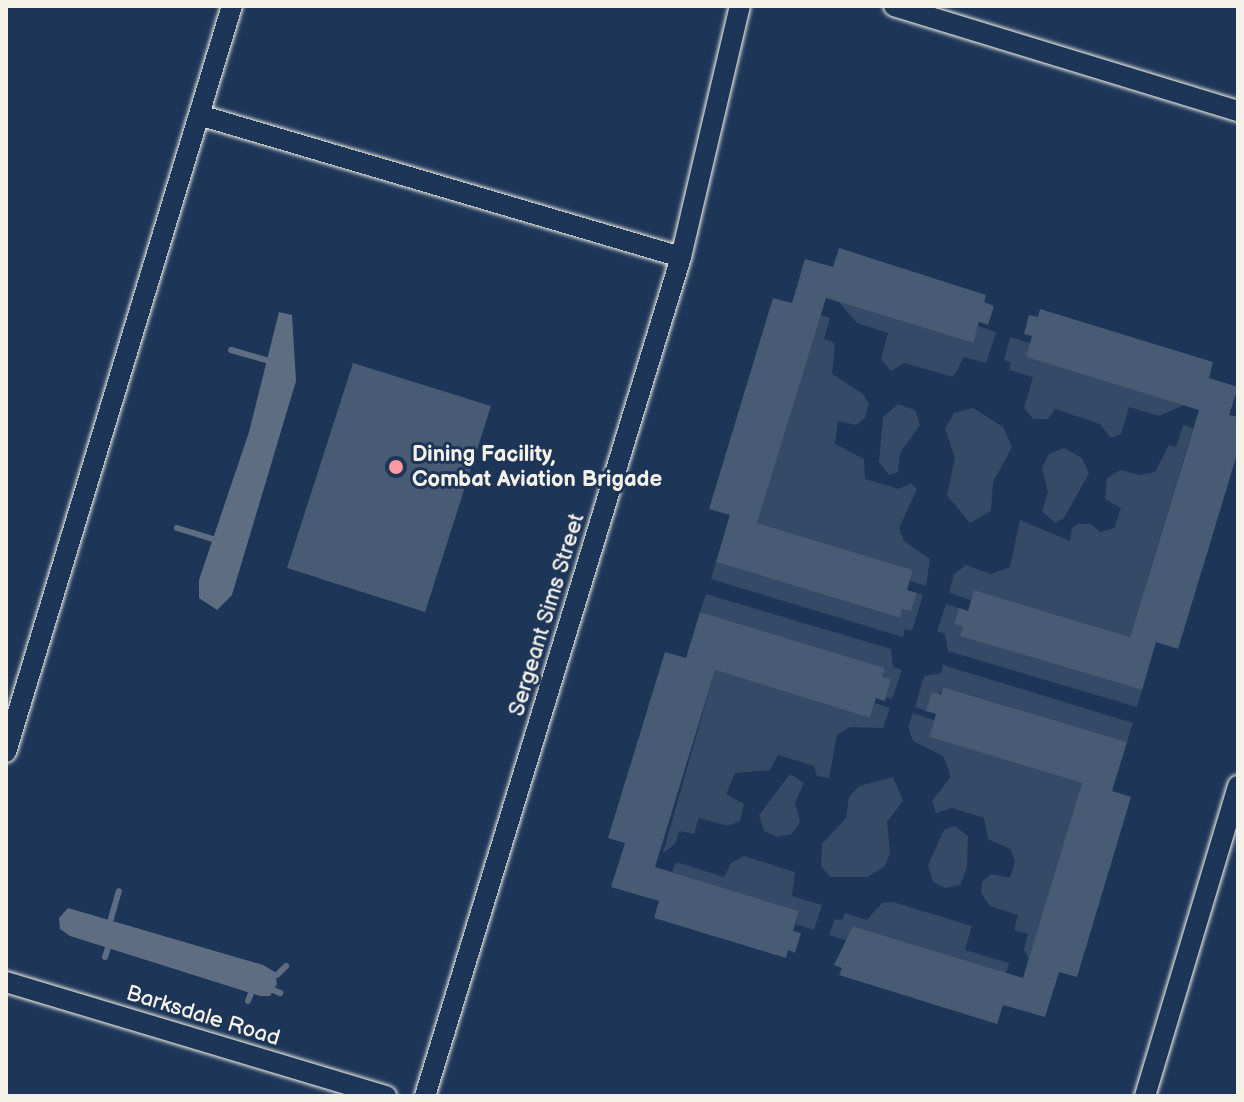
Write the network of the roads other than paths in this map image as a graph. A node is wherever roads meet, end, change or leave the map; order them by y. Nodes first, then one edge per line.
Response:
1 (232, 6) edge
2 (740, 6) edge
3 (894, 6) edge
4 (1238, 111) edge
5 (199, 115) junction
6 (681, 257) junction
7 (6, 752) edge
8 (1238, 786) edge
9 (6, 982) edge
10 (386, 1096) edge
11 (425, 1096) edge
12 (1145, 1096) edge

1 - 5 street
2 - 6 street, Sergeant Sims Street
3 - 4 street
5 - 6 street
5 - 7 street
6 - 11 street, Sergeant Sims Street
8 - 12 street
9 - 10 street, Barksdale Road

